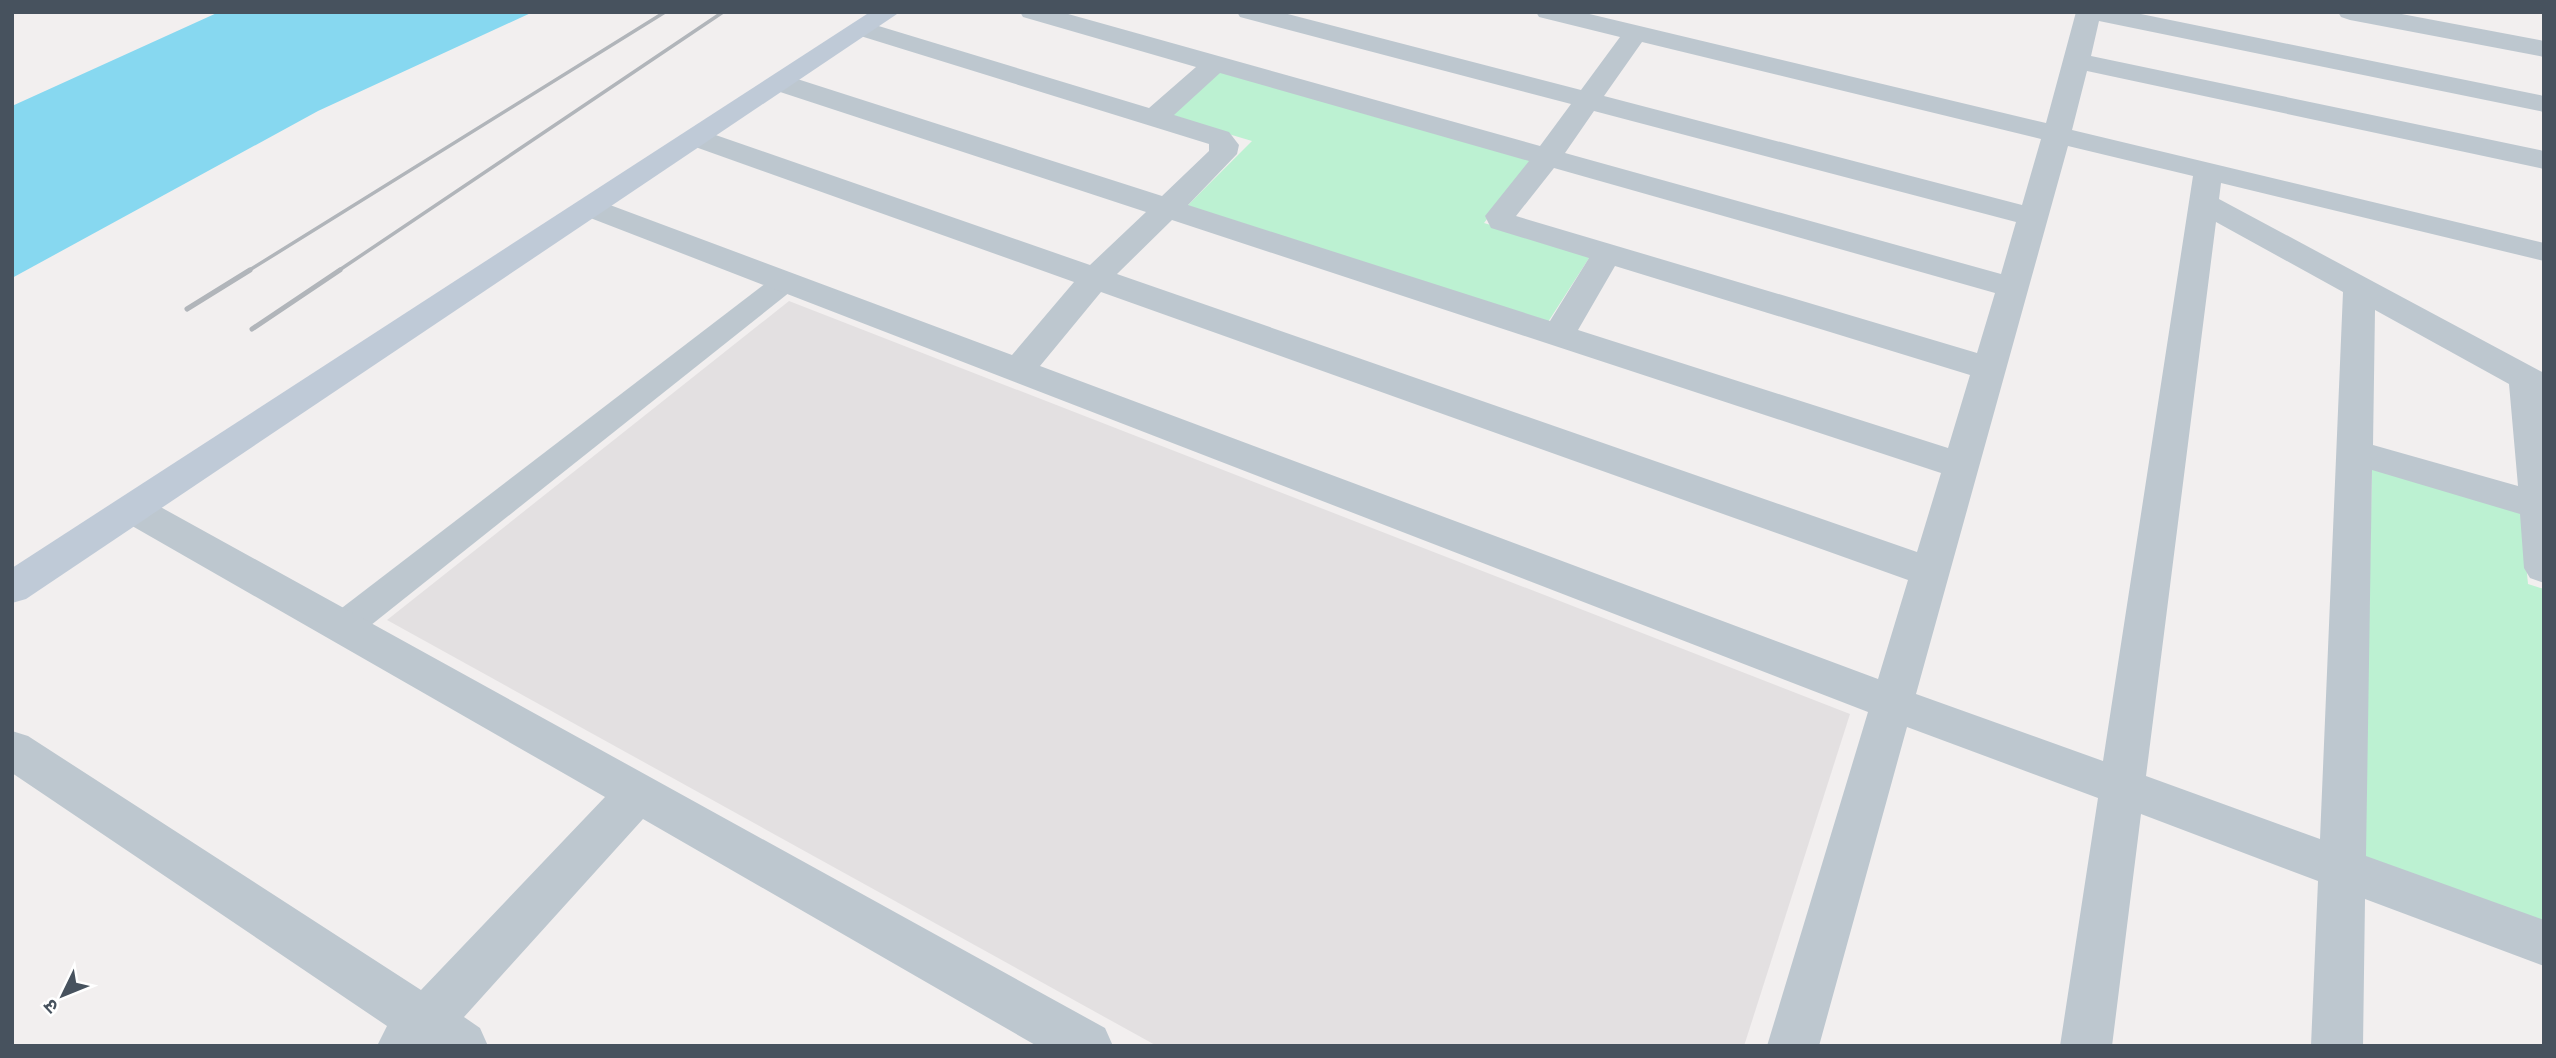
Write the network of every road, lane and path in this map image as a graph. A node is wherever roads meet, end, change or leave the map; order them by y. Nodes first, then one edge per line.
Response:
1 (1032, 12) edge
2 (1249, 12) edge
3 (1548, 12) edge
4 (2090, 12) edge
5 (2350, 12) edge
6 (875, 21) edge
7 (1636, 33) junction
8 (2544, 49) edge
9 (2076, 61) junction
10 (1215, 64) junction
11 (781, 83) junction
12 (1588, 101) junction
13 (2544, 104) edge
14 (1155, 117) junction
15 (2057, 135) junction
16 (697, 138) junction
17 (1547, 157) junction
18 (2544, 160) edge
19 (2206, 187) junction
20 (591, 208) junction
21 (1167, 208) junction
22 (2034, 217) junction
23 (2544, 252) edge
24 (1607, 254) junction
25 (1096, 278) junction
26 (785, 282) junction
27 (2358, 287) junction
28 (2013, 288) junction
29 (1558, 335) junction
30 (1990, 369) junction
31 (1018, 370) junction
32 (2535, 383) edge
33 (2354, 452) junction
34 (1961, 466) junction
35 (2540, 506) junction
36 (133, 509) junction
37 (2544, 568) edge
38 (1930, 572) junction
39 (12, 588) edge
40 (343, 627) junction
41 (1893, 703) junction
42 (12, 749) edge
43 (2122, 786) junction
44 (637, 794) junction
45 (2341, 870) junction
46 (2544, 943) edge
47 (430, 1038) edge
48 (1087, 1046) edge
49 (1793, 1046) edge
50 (2086, 1046) edge
51 (2337, 1046) edge

1 - 10 street
2 - 12 street
3 - 7 street
4 - 9 street
4 - 13 street
5 - 8 street
6 - 11 street
6 - 14 street
7 - 12 street
7 - 15 street
9 - 15 street
9 - 18 street
10 - 14 street
10 - 17 street
11 - 16 street
11 - 21 street
12 - 17 street
12 - 22 street
14 - 21 street
15 - 19 street
15 - 22 street
16 - 20 street
16 - 25 street
17 - 24 street
17 - 28 street
19 - 23 street
19 - 27 street
19 - 43 street
20 - 26 street
20 - 36 street
21 - 25 street
21 - 29 street
22 - 28 street
24 - 29 street
24 - 30 street
25 - 31 street
25 - 38 street
26 - 31 street
26 - 40 lane
27 - 32 street
27 - 33 street
28 - 30 street
29 - 34 street
30 - 34 street
31 - 41 street
32 - 35 street
33 - 35 street
33 - 45 street
34 - 38 street
35 - 37 street
36 - 39 street
36 - 40 street
38 - 41 street
40 - 44 street
41 - 43 street
41 - 49 street
42 - 47 street
43 - 45 street
43 - 50 street
44 - 47 street
44 - 48 street
45 - 46 street
45 - 51 street

